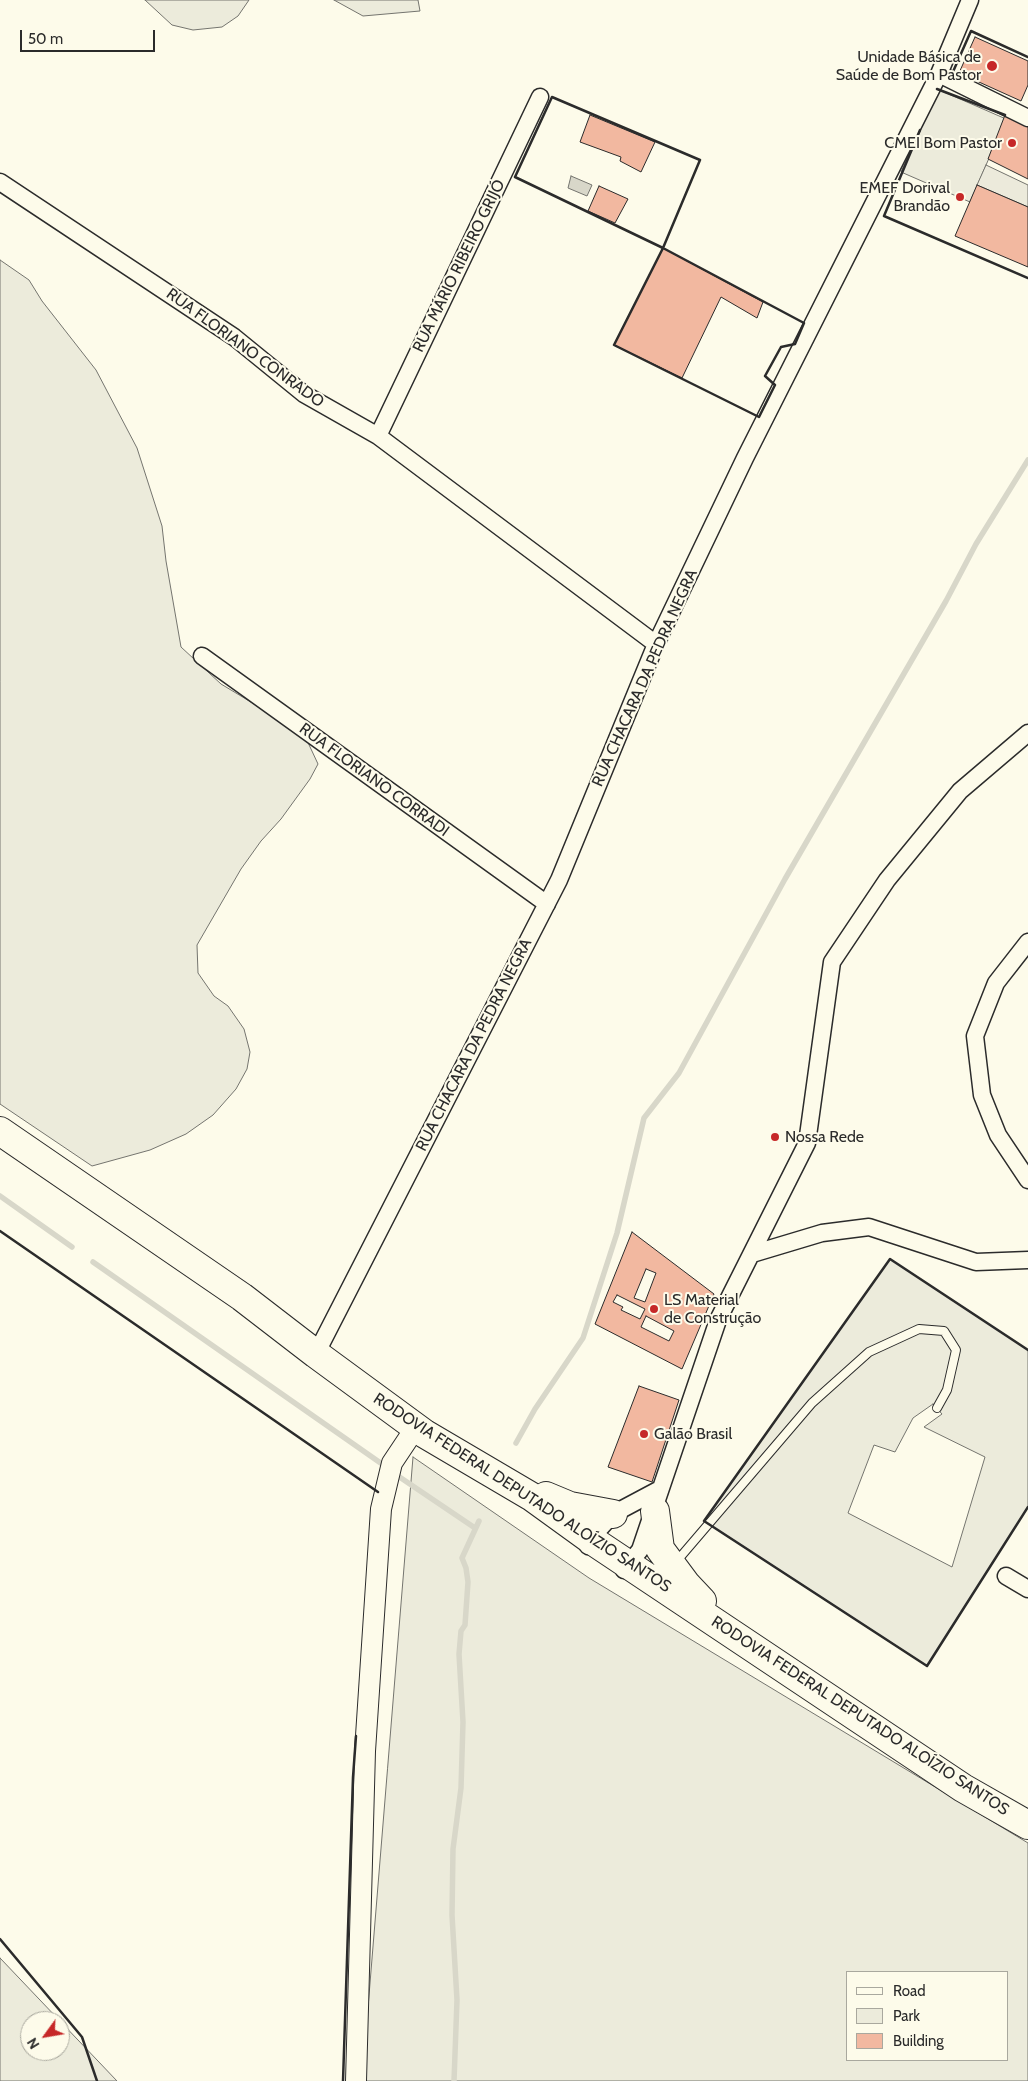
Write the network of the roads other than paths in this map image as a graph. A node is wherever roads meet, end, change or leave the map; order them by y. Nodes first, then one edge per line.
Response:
1 (970, 0) edge
2 (940, 74) junction
3 (540, 97) dead end
4 (1028, 118) edge
5 (0, 182) edge
6 (378, 436) junction
7 (656, 644) junction
8 (202, 656) dead end
9 (1028, 733) edge
10 (547, 904) junction
11 (1028, 942) edge
12 (0, 1131) edge
13 (1028, 1180) edge
14 (752, 1254) junction
15 (1028, 1260) edge
16 (316, 1354) junction
17 (937, 1408) dead end
18 (420, 1430) junction
19 (505, 1480) junction
20 (657, 1500) junction
21 (613, 1514) junction
22 (588, 1544) junction
23 (672, 1566) junction
24 (625, 1568) junction
25 (1006, 1576) dead end
26 (1028, 1589) edge
27 (728, 1630) junction
28 (784, 1668) junction
29 (1028, 1825) edge
30 (356, 2081) edge

1 - 2 street, RUA CHACARA DA PEDRA NEGRA
2 - 4 street
2 - 7 street, RUA CHACARA DA PEDRA NEGRA
3 - 6 street, RUA MÁRIO RIBEIRO GRIJÓ
5 - 6 street, RUA FLORIANO CONRADO
6 - 7 street, RUA FLORIANO CONRADO
7 - 10 street, RUA CHACARA DA PEDRA NEGRA
8 - 10 street, RUA FLORIANO CORRADI
9 - 14 street
10 - 16 street, RUA CHACARA DA PEDRA NEGRA
11 - 13 street
12 - 16 highway, RODOVIA FEDERAL DEPUTADO ALOÍZIO SANTOS
14 - 15 street
14 - 20 street
16 - 18 highway, RODOVIA FEDERAL DEPUTADO ALOÍZIO SANTOS
17 - 23 lane
18 - 19 highway, RODOVIA FEDERAL DEPUTADO ALOÍZIO SANTOS
18 - 22 highway
18 - 30 street
19 - 21 highway
19 - 22 highway, RODOVIA FEDERAL DEPUTADO ALOÍZIO SANTOS
20 - 21 street
20 - 23 highway
20 - 24 street
21 - 22 street
22 - 24 highway, RODOVIA FEDERAL DEPUTADO ALOÍZIO SANTOS
23 - 27 highway
24 - 27 highway, RODOVIA FEDERAL DEPUTADO ALOÍZIO SANTOS
24 - 28 highway
25 - 26 street
27 - 28 highway, RODOVIA FEDERAL DEPUTADO ALOÍZIO SANTOS
28 - 29 highway, RODOVIA FEDERAL DEPUTADO ALOÍZIO SANTOS

